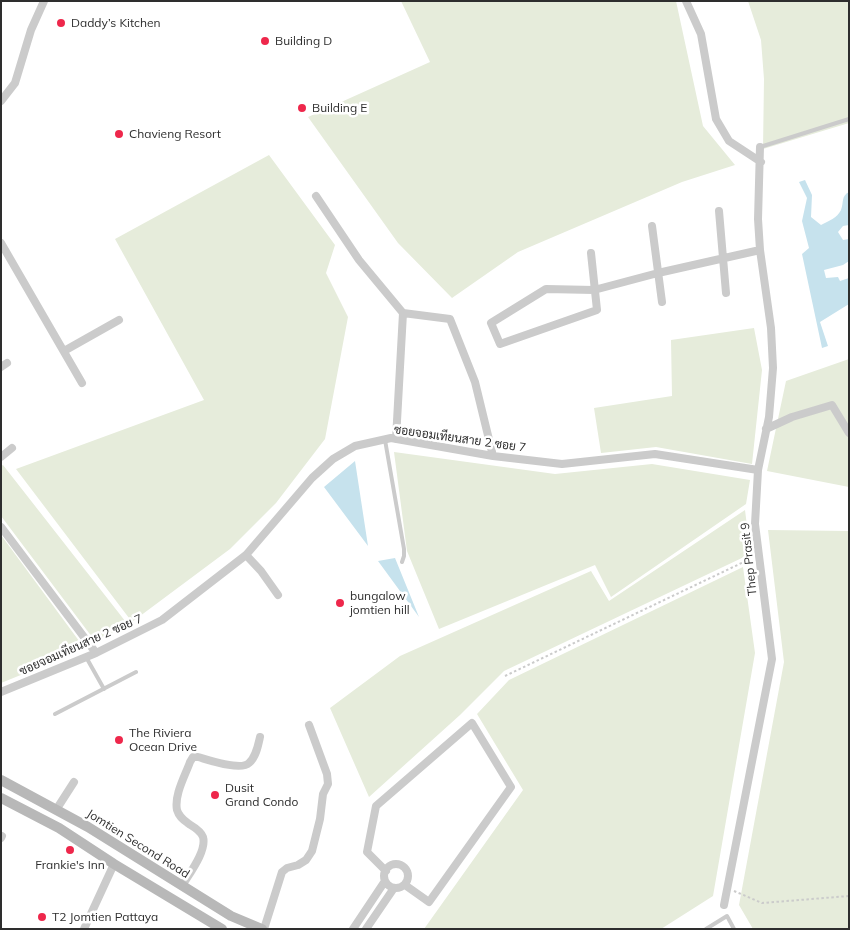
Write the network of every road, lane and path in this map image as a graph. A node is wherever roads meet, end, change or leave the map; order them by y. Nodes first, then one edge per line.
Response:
1 (44, 1) edge
2 (686, 1) edge
3 (1, 101) edge
4 (849, 119) edge
5 (760, 147) joint
6 (761, 162) junction
7 (316, 196) dead end
8 (719, 211) dead end
9 (652, 226) dead end
10 (1, 243) edge
11 (760, 250) junction
12 (590, 253) dead end
13 (722, 258) junction
14 (658, 273) junction
15 (594, 290) junction
16 (726, 293) dead end
17 (662, 302) dead end
18 (403, 313) junction
19 (120, 320) dead end
20 (64, 351) junction
21 (82, 383) dead end
22 (766, 429) junction
23 (849, 432) edge
24 (396, 439) junction
25 (385, 440) junction
26 (12, 448) dead end
27 (493, 456) junction
28 (1, 457) edge
29 (758, 470) junction
30 (1, 527) edge
31 (246, 555) junction
32 (759, 555) junction
33 (402, 562) dead end
34 (278, 595) dead end
35 (96, 653) junction
36 (86, 657) junction
37 (136, 672) dead end
38 (505, 676) dead end
39 (104, 689) junction
40 (1, 692) edge
41 (55, 714) dead end
42 (309, 725) dead end
43 (260, 737) dead end
44 (1, 780) edge
45 (74, 782) dead end
46 (1, 798) edge
47 (56, 810) junction
48 (114, 864) junction
49 (386, 871) junction
50 (385, 881) junction
51 (404, 884) junction
52 (182, 886) junction
53 (394, 888) junction
54 (727, 888) junction
55 (849, 896) edge
56 (724, 905) dead end
57 (218, 928) edge
58 (84, 929) edge
59 (263, 929) edge
60 (353, 929) edge
61 (366, 929) edge
62 (706, 929) edge
63 (734, 929) edge

1 - 3 street
2 - 6 street
4 - 5 lane
5 - 6 street, Thep Prasit 9
6 - 11 street, Thep Prasit 9
7 - 18 street
8 - 13 street
9 - 14 street
10 - 20 street
11 - 13 street
11 - 22 street, Thep Prasit 9
12 - 15 street
13 - 14 street
13 - 16 street
14 - 15 street
14 - 17 street
15 - 15 street
18 - 24 street
18 - 27 street
19 - 20 street
20 - 21 street
22 - 23 street
22 - 29 street, Thep Prasit 9
24 - 25 street, ซอยจอมเทียนสาย 2 ซอย 7
24 - 27 street, ซอยจอมเทียนสาย 2 ซอย 7
25 - 31 street, ซอยจอมเทียนสาย 2 ซอย 7
25 - 33 lane
26 - 28 street
27 - 29 street, ซอยจอมเทียนสาย 2 ซอย 7
29 - 32 street, Thep Prasit 9
30 - 35 street
31 - 34 street
31 - 35 street, ซอยจอมเทียนสาย 2 ซอย 7
32 - 38 path
32 - 54 street, Thep Prasit 9
35 - 36 street, ซอยจอมเทียนสาย 2 ซอย 7
36 - 39 lane
36 - 40 street, ซอยจอมเทียนสาย 2 ซอย 7
37 - 39 lane
39 - 41 lane
42 - 59 street
43 - 52 street
44 - 47 main road, Jomtien Second Road
45 - 47 street
46 - 48 main road
47 - 52 main road, Jomtien Second Road
48 - 57 main road
48 - 58 street
49 - 50 street
49 - 51 street
49 - 51 street
50 - 53 street
50 - 60 street
51 - 53 street
52 - 59 main road, Jomtien Second Road
53 - 61 street
54 - 55 path
54 - 56 street, Thep Prasit 9
62 - 63 lane

